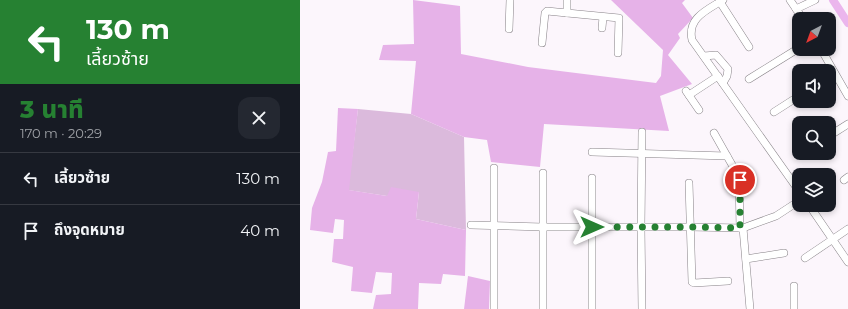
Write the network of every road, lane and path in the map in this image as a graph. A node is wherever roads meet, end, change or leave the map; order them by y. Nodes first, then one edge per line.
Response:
1 (510, 0) edge
2 (567, 0) edge
3 (790, 0) edge
4 (815, 0) edge
5 (721, 1) edge
6 (796, 9) junction
7 (798, 12) edge
8 (567, 13) junction
9 (603, 17) junction
10 (602, 28) dead end
11 (509, 29) dead end
12 (542, 43) dead end
13 (749, 48) dead end
14 (792, 52) edge
15 (618, 53) dead end
16 (704, 56) junction
17 (718, 76) junction
18 (749, 79) dead end
19 (836, 81) edge
20 (723, 83) junction
21 (848, 96) edge
22 (792, 100) edge
23 (699, 110) dead end
24 (774, 112) dead end
25 (848, 124) edge
26 (642, 132) dead end
27 (836, 132) edge
28 (714, 133) dead end
29 (592, 152) dead end
30 (642, 153) junction
31 (727, 156) junction
32 (494, 168) dead end
33 (543, 173) dead end
34 (592, 178) dead end
35 (792, 181) edge
36 (689, 183) dead end
37 (792, 206) edge
38 (814, 212) edge
39 (472, 224) dead end
40 (494, 225) junction
41 (543, 227) junction
42 (592, 227) junction
43 (641, 227) junction
44 (690, 227) junction
45 (741, 228) junction
46 (848, 229) edge
47 (832, 240) junction
48 (784, 252) dead end
49 (805, 258) dead end
50 (746, 259) junction
51 (848, 262) edge
52 (728, 281) dead end
53 (794, 286) dead end
54 (494, 309) edge
55 (543, 309) edge
56 (592, 309) edge
57 (642, 309) edge
58 (750, 309) edge
59 (794, 309) edge

1 - 11 street
2 - 8 street
3 - 6 street
4 - 6 street
5 - 13 street
5 - 16 street
6 - 7 street
8 - 9 street
8 - 12 street
9 - 10 street
9 - 15 street
14 - 18 street
16 - 17 street
16 - 20 street
17 - 20 street
17 - 23 street
19 - 21 street
20 - 35 street
22 - 24 street
25 - 27 street
26 - 30 street
28 - 31 street
29 - 30 street
30 - 31 street
30 - 43 street
31 - 45 street
32 - 40 street
33 - 41 street
34 - 42 street
36 - 44 street
37 - 45 street
38 - 47 street
39 - 40 street
40 - 41 street
40 - 54 street
41 - 42 street
41 - 55 street
42 - 43 street
42 - 56 street
43 - 44 street
43 - 57 street
44 - 45 street
44 - 52 street
45 - 50 street
46 - 47 street
47 - 49 street
47 - 51 street
48 - 50 street
50 - 58 street
53 - 59 street

